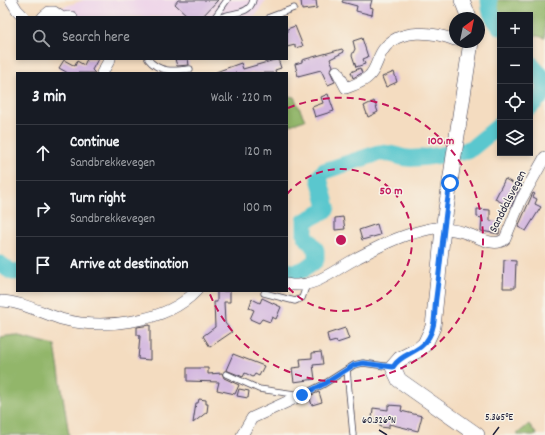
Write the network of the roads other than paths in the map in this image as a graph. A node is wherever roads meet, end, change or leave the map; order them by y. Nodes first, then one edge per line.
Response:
1 (11, 0) edge
2 (227, 0) edge
3 (253, 0) edge
4 (462, 0) edge
5 (294, 8) dead end
6 (467, 12) edge
7 (23, 16) edge
8 (44, 16) edge
9 (60, 16) edge
10 (216, 16) edge
11 (225, 16) edge
12 (273, 16) edge
13 (449, 38) edge
14 (466, 48) edge
15 (109, 60) edge
16 (149, 60) edge
17 (190, 69) dead end
18 (337, 71) dead end
19 (103, 72) edge
20 (545, 157) edge
21 (443, 229) junction
22 (288, 284) edge
23 (308, 284) junction
24 (195, 292) edge
25 (264, 293) dead end
26 (0, 301) edge
27 (393, 367) junction
28 (347, 370) junction
29 (226, 374) dead end
30 (302, 395) junction
31 (242, 435) edge
32 (353, 435) edge
33 (477, 435) edge

1 - 7 street
2 - 10 lane
3 - 11 lane
4 - 6 street
5 - 12 lane
8 - 9 street
13 - 18 street
14 - 21 street
15 - 19 street
16 - 17 lane
20 - 21 street, Sanddalsvegen
21 - 23 street, Sanddalsvegen
21 - 27 street
22 - 23 street, Sanddalsvegen
23 - 25 lane
24 - 26 street
27 - 28 lane
27 - 33 street
28 - 30 lane
28 - 32 lane
29 - 30 lane
30 - 31 street

